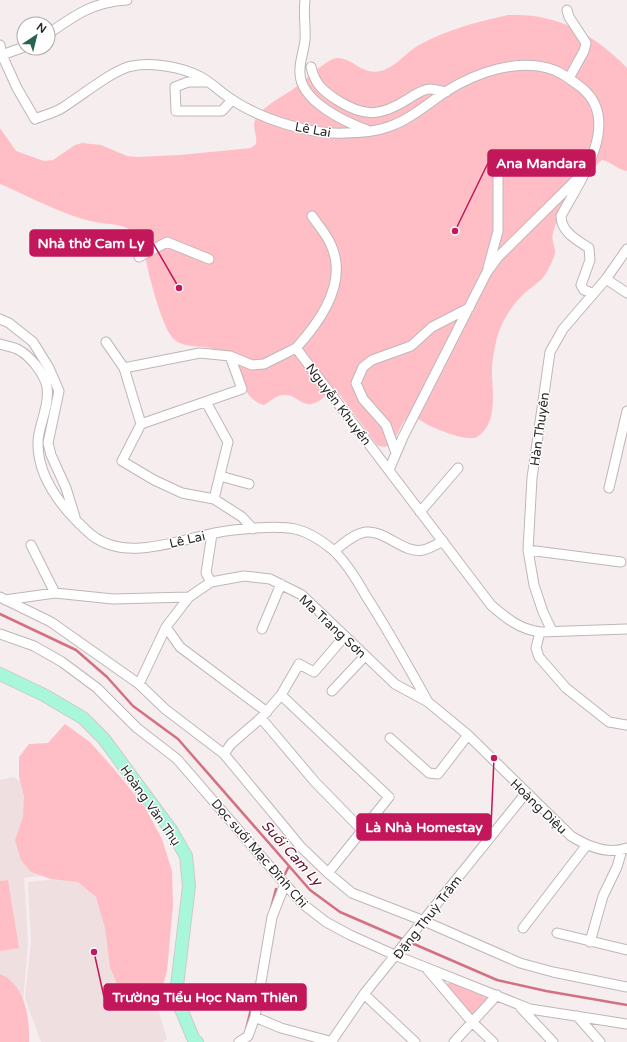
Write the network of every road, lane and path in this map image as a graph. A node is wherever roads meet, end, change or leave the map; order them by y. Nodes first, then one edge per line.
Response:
1 (127, 0) edge
2 (305, 0) edge
3 (567, 10) dead end
4 (56, 28) edge
5 (0, 44) edge
6 (16, 50) edge
7 (1, 56) edge
8 (312, 67) dead end
9 (569, 78) junction
10 (209, 82) junction
11 (446, 92) junction
12 (232, 100) junction
13 (370, 131) junction
14 (586, 170) junction
15 (498, 174) dead end
16 (312, 216) dead end
17 (627, 249) edge
18 (139, 257) dead end
19 (209, 259) dead end
20 (487, 272) junction
21 (606, 279) junction
22 (627, 292) edge
23 (592, 293) junction
24 (469, 308) junction
25 (0, 319) edge
26 (106, 342) dead end
27 (0, 344) edge
28 (296, 348) junction
29 (230, 356) junction
30 (124, 368) junction
31 (206, 402) junction
32 (627, 411) edge
33 (141, 424) junction
34 (396, 453) junction
35 (458, 468) dead end
36 (389, 470) junction
37 (220, 476) junction
38 (249, 484) dead end
39 (609, 488) dead end
40 (214, 499) junction
41 (420, 512) junction
42 (76, 521) junction
43 (253, 528) junction
44 (212, 534) junction
45 (443, 541) junction
46 (31, 545) dead end
47 (528, 550) junction
48 (334, 551) junction
49 (621, 562) dead end
50 (211, 582) junction
51 (281, 584) junction
52 (55, 593) junction
53 (189, 596) junction
54 (3, 598) edge
55 (166, 627) junction
56 (262, 629) dead end
57 (627, 629) edge
58 (552, 631) junction
59 (540, 632) junction
60 (0, 634) edge
61 (344, 637) junction
62 (365, 656) junction
63 (0, 675) edge
64 (139, 684) junction
65 (332, 691) dead end
66 (281, 695) junction
67 (428, 702) junction
68 (264, 715) junction
69 (627, 725) edge
70 (468, 735) junction
71 (390, 738) dead end
72 (224, 754) junction
73 (526, 793) junction
74 (362, 830) junction
75 (586, 846) junction
76 (624, 849) edge
77 (328, 873) junction
78 (285, 884) junction
79 (424, 921) junction
80 (523, 928) dead end
81 (557, 933) dead end
82 (590, 942) junction
83 (627, 950) edge
84 (396, 956) junction
85 (426, 968) junction
86 (627, 986) edge
87 (364, 994) junction
88 (497, 995) junction
89 (520, 1006) junction
90 (577, 1016) junction
91 (255, 1017) junction
92 (472, 1022) junction
93 (627, 1024) edge
94 (242, 1040) edge
95 (194, 1041) edge
96 (332, 1042) edge
97 (415, 1042) edge
98 (454, 1042) edge
99 (494, 1042) edge
100 (553, 1042) edge
101 (600, 1042) edge

1 - 4 street
2 - 13 street
3 - 9 street
5 - 7 street
6 - 7 street
7 - 10 street, Lê Lai
8 - 11 street
9 - 11 street, Lê Lai
9 - 14 street, Lê Lai
10 - 12 street, Lê Lai
10 - 12 street
11 - 13 street, Lê Lai
12 - 13 street, Lê Lai
14 - 20 street, Lê Lai
14 - 23 street, Lê Lai
15 - 20 street
16 - 28 street
17 - 21 street, Hàn Thuyên
18 - 19 street
20 - 24 street, Lê Lai
21 - 22 street
21 - 23 street, Hàn Thuyên
23 - 47 street, Hàn Thuyên
24 - 34 street, Lê Lai
24 - 34 street
25 - 42 street
26 - 30 street
27 - 42 street, Lê Lai
28 - 29 street
28 - 36 street, Nguyễn Khuyến
29 - 30 street
29 - 31 street
30 - 33 street
31 - 33 street
31 - 37 street
32 - 39 street
33 - 40 street
34 - 36 street, Lê Lai
35 - 41 street
36 - 41 street, Nguyễn Khuyến
37 - 38 street
37 - 40 street
40 - 43 street
41 - 45 street, Nguyễn Khuyến
42 - 44 street, Lê Lai
43 - 44 street, Lê Lai
43 - 48 street, Lê Lai
44 - 50 street
45 - 48 street
45 - 59 street, Nguyễn Khuyến
46 - 52 street
47 - 49 street
47 - 58 street, Hàn Thuyên
48 - 67 street, Lê Lai
50 - 51 street, Ma Trang Sơn
50 - 53 street, Ma Trang Sơn
51 - 56 street
51 - 61 street, Ma Trang Sơn
52 - 53 street
52 - 54 street
53 - 55 street, Ma Trang Sơn
54 - 64 street
55 - 64 street, Ma Trang Sơn
55 - 68 street
57 - 58 street
58 - 59 street
59 - 69 street
60 - 78 street, Dọc suối Mạc Đĩnh Chi
61 - 62 street, Ma Trang Sơn
61 - 66 street
62 - 65 street
62 - 67 street, Ma Trang Sơn
63 - 95 main road, Hoàng Văn Thụ
64 - 72 street
66 - 68 street
66 - 74 street
67 - 70 street, Hoàng Diệu
68 - 72 street
68 - 74 street
70 - 71 street
70 - 73 street, Hoàng Diệu
72 - 77 street
73 - 75 street, Hoàng Diệu
73 - 79 street, Đặng Thuỳ Trâm
74 - 77 street
75 - 76 street, Hoàng Diệu
75 - 80 street
76 - 82 street
77 - 79 street
78 - 84 street, Dọc suối Mạc Đĩnh Chi
78 - 91 street
79 - 84 street, Đặng Thuỳ Trâm
79 - 86 street
81 - 82 street
82 - 83 street
84 - 85 street, Dọc suối Mạc Đĩnh Chi
84 - 87 street, Đặng Thuỳ Trâm
85 - 88 street, Dọc suối Mạc Đĩnh Chi
85 - 92 street
87 - 96 street, Đặng Thuỳ Trâm
87 - 97 street
88 - 89 street, Dọc suối Mạc Đĩnh Chi
88 - 92 street
89 - 90 street, Dọc suối Mạc Đĩnh Chi
89 - 100 street
90 - 93 street, Dọc suối Mạc Đĩnh Chi
90 - 101 street
91 - 94 street
91 - 96 street
92 - 98 street
92 - 99 street

